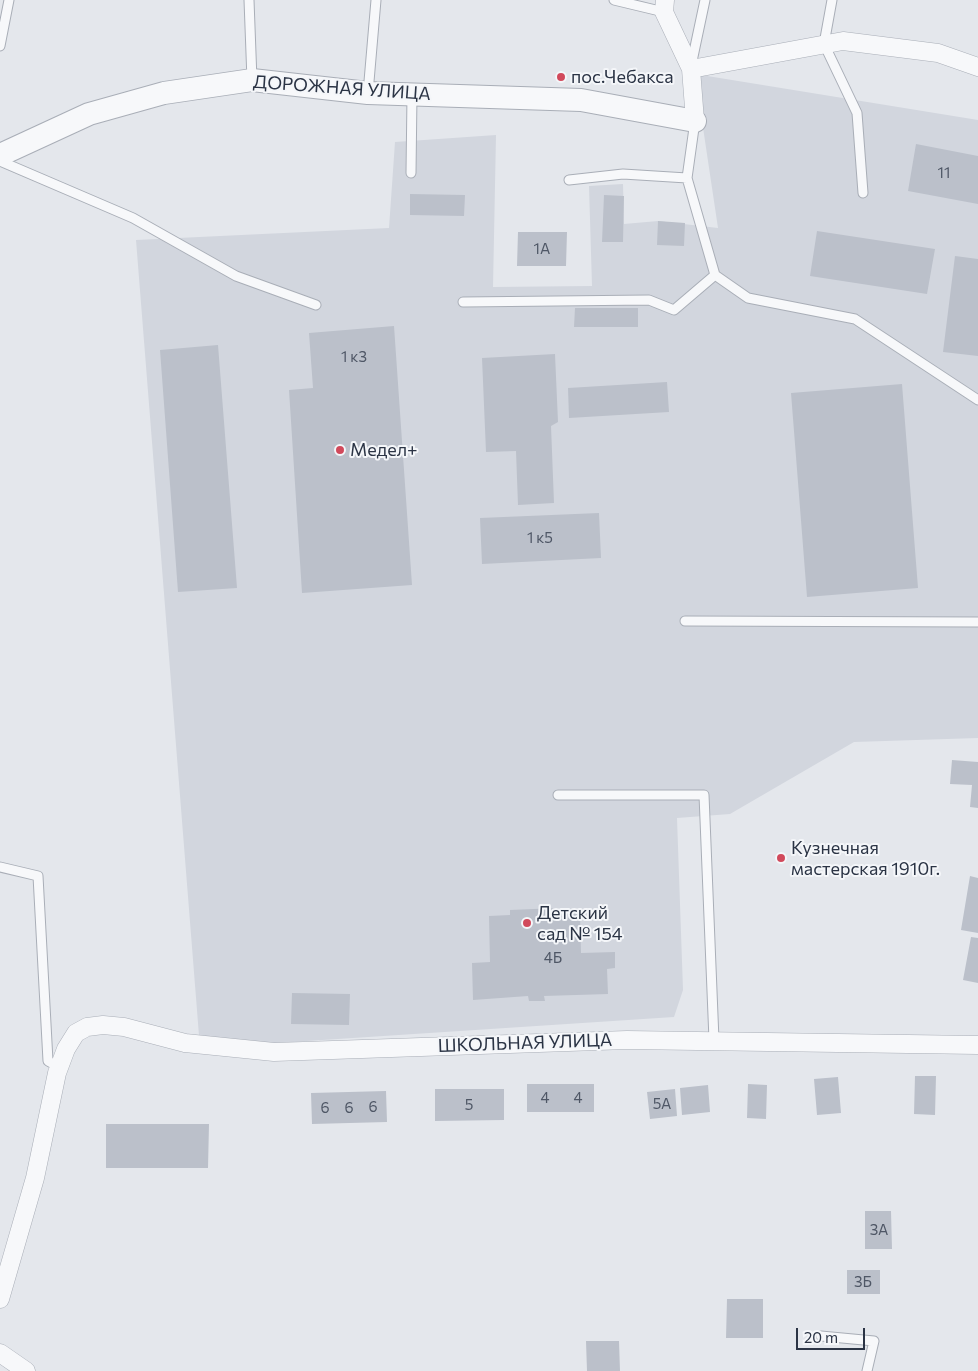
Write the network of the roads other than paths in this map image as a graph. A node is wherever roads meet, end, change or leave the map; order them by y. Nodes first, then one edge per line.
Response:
1 (9, 0) edge
2 (249, 0) edge
3 (376, 0) edge
4 (614, 0) edge
5 (705, 0) edge
6 (832, 0) edge
7 (664, 6) edge
8 (824, 44) junction
9 (0, 46) edge
10 (978, 67) edge
11 (690, 69) junction
12 (252, 80) junction
13 (368, 93) junction
14 (412, 94) junction
15 (695, 121) junction
16 (0, 155) edge
17 (0, 161) edge
18 (411, 172) dead end
19 (687, 178) junction
20 (568, 180) dead end
21 (864, 193) dead end
22 (715, 275) junction
23 (463, 302) dead end
24 (316, 306) dead end
25 (978, 400) edge
26 (685, 621) dead end
27 (978, 622) edge
28 (558, 795) dead end
29 (0, 867) edge
30 (714, 1040) junction
31 (978, 1045) edge
32 (59, 1067) junction
33 (0, 1299) edge
34 (821, 1336) dead end
35 (0, 1353) edge
36 (26, 1371) edge
37 (867, 1371) edge

1 - 9 lane
2 - 12 lane
3 - 13 lane
4 - 7 lane
5 - 11 lane
6 - 8 lane
7 - 11 street
8 - 10 street
8 - 11 street
8 - 21 lane
11 - 15 street
12 - 13 street, ДОРОЖНАЯ УЛИЦА
12 - 16 street, ДОРОЖНАЯ УЛИЦА
13 - 14 street, ДОРОЖНАЯ УЛИЦА
14 - 15 street, ДОРОЖНАЯ УЛИЦА
14 - 18 lane
15 - 19 lane
17 - 24 lane
19 - 20 lane
19 - 22 lane
22 - 23 lane
22 - 25 lane
26 - 27 lane
28 - 30 lane
29 - 32 lane
30 - 31 street, ШКОЛЬНАЯ УЛИЦА
30 - 32 street, ШКОЛЬНАЯ УЛИЦА
32 - 33 street
34 - 37 lane
35 - 36 street

